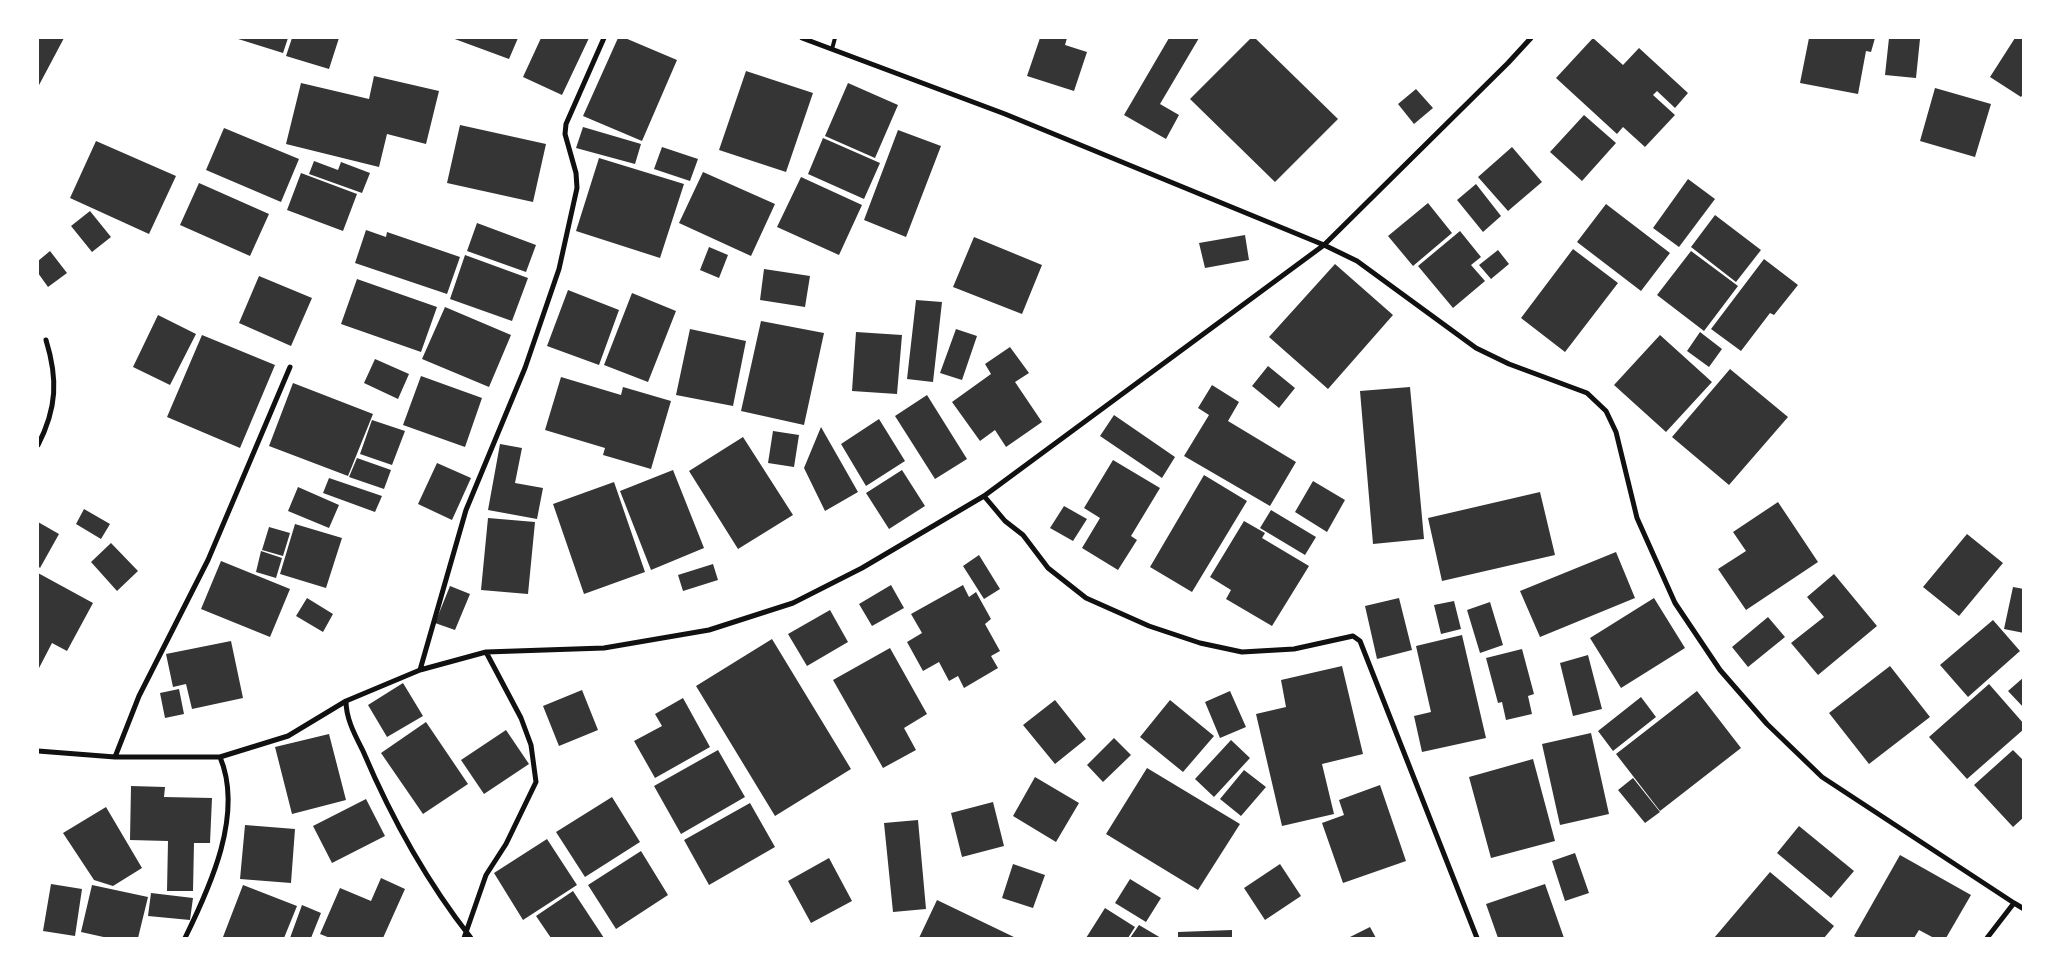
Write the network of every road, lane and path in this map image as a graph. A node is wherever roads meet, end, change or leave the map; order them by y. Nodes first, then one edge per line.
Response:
1 (604, 38) edge
2 (802, 38) edge
3 (835, 38) edge
4 (1531, 38) edge
5 (832, 49) junction
6 (1324, 245) junction
7 (46, 340) dead end
8 (290, 366) dead end
9 (38, 445) edge
10 (984, 496) junction
11 (486, 652) junction
12 (420, 670) junction
13 (346, 701) junction
14 (38, 751) edge
15 (115, 757) junction
16 (220, 757) junction
17 (2014, 903) junction
18 (2024, 909) edge
19 (466, 936) edge
20 (185, 938) edge
21 (471, 938) edge
22 (1476, 938) edge
23 (1987, 938) edge

1 - 12 street
2 - 5 street
3 - 5 lane
4 - 6 street
5 - 6 street
6 - 10 street
6 - 17 street
7 - 9 street
8 - 15 street
10 - 11 street
10 - 22 street
11 - 12 street
11 - 19 street
12 - 13 street
13 - 16 street
13 - 19 street
14 - 15 street
15 - 16 street
16 - 20 street
17 - 18 street
17 - 23 street
19 - 21 street

